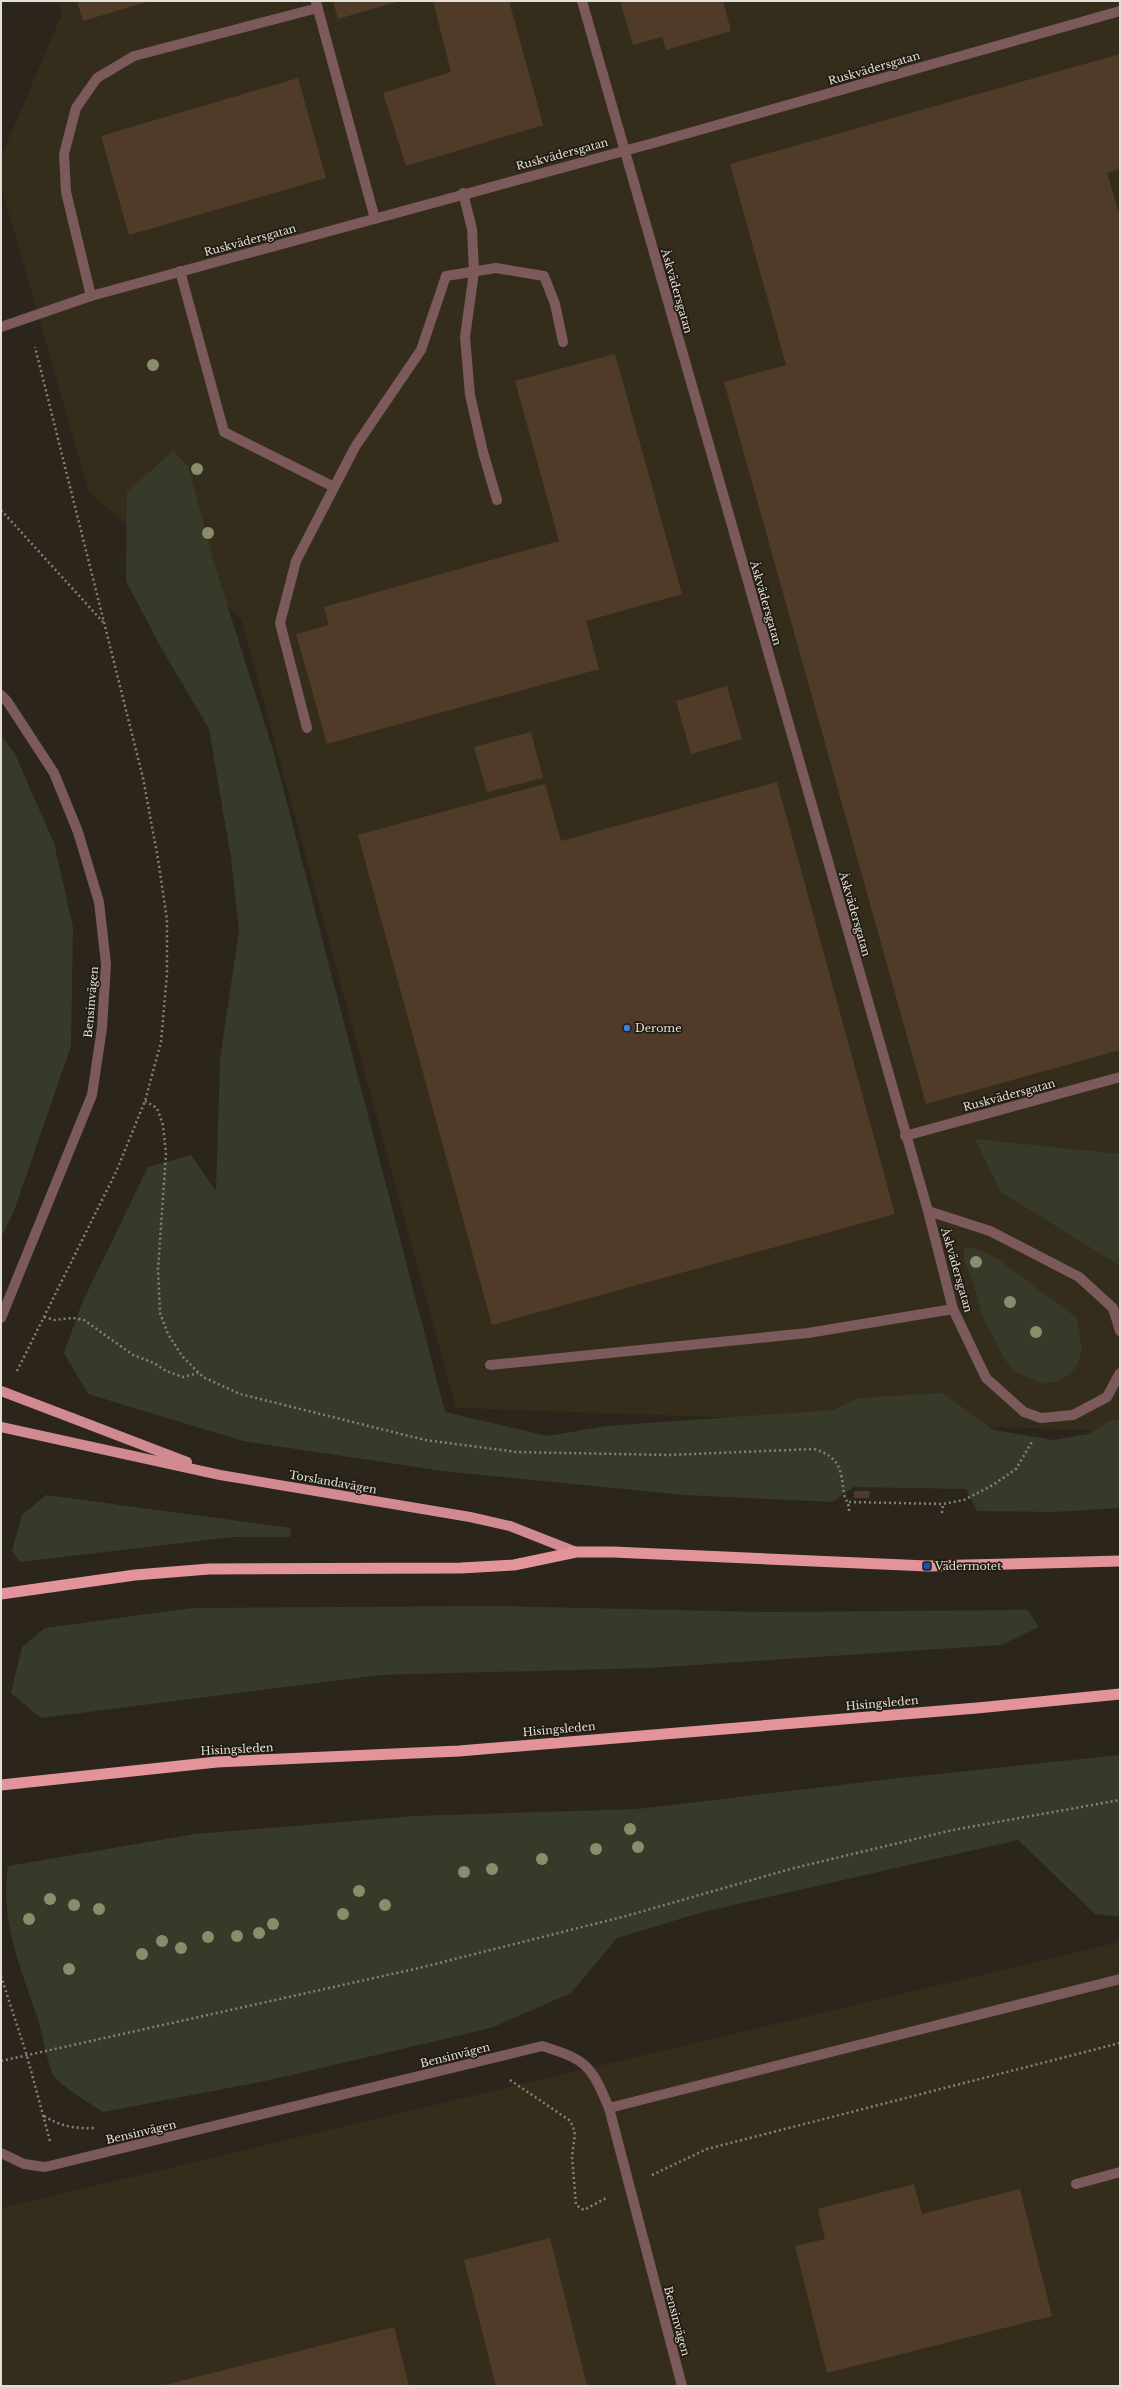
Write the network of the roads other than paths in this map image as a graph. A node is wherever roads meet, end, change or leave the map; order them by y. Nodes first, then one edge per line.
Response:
1 (582, 1) edge
2 (317, 4) edge
3 (1120, 11) edge
4 (625, 150) junction
5 (463, 193) junction
6 (374, 219) junction
7 (180, 271) junction
8 (474, 272) junction
9 (91, 296) junction
10 (12, 323) junction
11 (1, 327) edge
12 (1, 332) edge
13 (563, 342) dead end
14 (334, 487) junction
15 (497, 500) dead end
16 (1, 695) edge
17 (307, 728) dead end
18 (1120, 1076) edge
19 (905, 1136) junction
20 (928, 1211) junction
21 (953, 1309) junction
22 (1, 1318) edge
23 (1120, 1332) edge
24 (490, 1366) dead end
25 (1120, 1373) edge
26 (1, 1391) edge
27 (1, 1427) edge
28 (220, 1475) junction
29 (576, 1552) junction
30 (1120, 1561) edge
31 (1, 1594) edge
32 (1120, 1694) edge
33 (1, 1785) edge
34 (1120, 1979) edge
35 (609, 2108) junction
36 (1, 2153) edge
37 (1120, 2172) edge
38 (1076, 2184) dead end
39 (682, 2386) edge

1 - 4 street, Åskvädersgatan
2 - 6 street
2 - 9 street
3 - 4 street, Ruskvädersgatan
4 - 5 street, Ruskvädersgatan
4 - 19 street, Åskvädersgatan
5 - 6 street, Ruskvädersgatan
5 - 8 street
6 - 7 street, Ruskvädersgatan
7 - 9 street, Ruskvädersgatan
7 - 14 street
8 - 13 street
8 - 14 street
8 - 15 street
9 - 10 street, Ruskvädersgatan
10 - 11 street, Ruskvädersgatan
10 - 12 street, Ruskvädersgatan
14 - 17 street
16 - 22 street, Bensinvägen
18 - 19 street, Ruskvädersgatan
19 - 20 street, Åskvädersgatan
20 - 21 street, Åskvädersgatan
20 - 23 street, Åskvädersgatan
21 - 24 street
21 - 25 street, Åskvädersgatan
26 - 28 main road, bridge
27 - 28 main road, Torslandavägen
28 - 29 main road, Torslandavägen
29 - 30 highway
29 - 31 highway
32 - 33 highway, Hisingsleden
34 - 35 street
35 - 36 street, Bensinvägen
35 - 39 street, Bensinvägen
37 - 38 street

